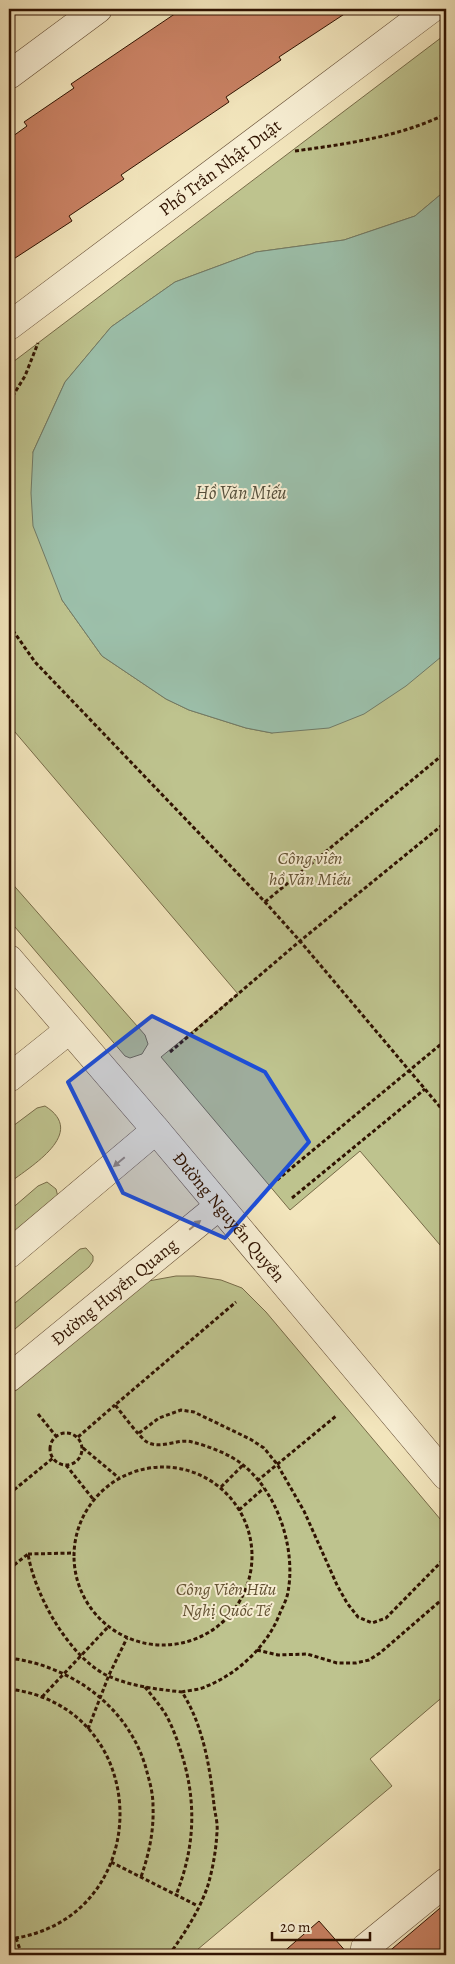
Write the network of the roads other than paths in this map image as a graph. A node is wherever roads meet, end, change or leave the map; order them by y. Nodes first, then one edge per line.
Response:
1 (98, 9) edge
2 (431, 9) edge
3 (402, 17) edge
4 (9, 75) edge
5 (9, 326) edge
6 (9, 960) edge
7 (69, 1030) junction
8 (9, 1078) edge
9 (156, 1130) junction
10 (219, 1206) junction
11 (9, 1254) edge
12 (9, 1378) edge
13 (446, 1476) edge
14 (446, 1882) edge
15 (371, 1955) edge

1 - 4 street
2 - 3 street, Phố Trần Nhật Duật
3 - 5 street, Phố Trần Nhật Duật
6 - 7 street, Đường Nguyễn Quyền
7 - 8 street
7 - 9 street, Đường Nguyễn Quyền
9 - 10 street, Đường Nguyễn Quyền
9 -> 11 street
12 -> 10 street, Đường Huyền Quang
10 - 13 street, Đường Nguyễn Quyền
14 - 15 street

